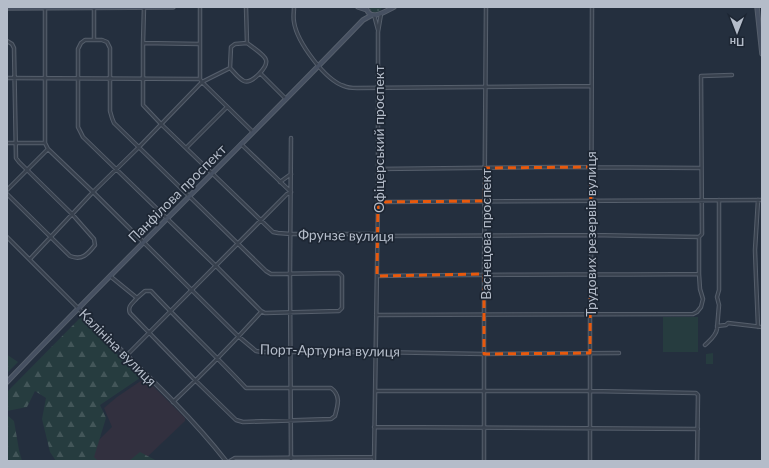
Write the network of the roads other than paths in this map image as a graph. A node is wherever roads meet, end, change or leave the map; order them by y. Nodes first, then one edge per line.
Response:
1 (45, 7) edge
2 (94, 7) edge
3 (144, 7) edge
4 (174, 7) edge
5 (200, 7) edge
6 (246, 7) edge
7 (294, 7) edge
8 (358, 7) edge
9 (384, 7) edge
10 (394, 7) edge
11 (486, 7) edge
12 (592, 7) edge
13 (757, 7) edge
14 (7, 8) edge
15 (366, 8) edge
16 (382, 13) junction
17 (373, 15) junction
18 (363, 20) junction
19 (378, 32) junction
20 (94, 40) junction
21 (7, 41) edge
22 (143, 43) junction
23 (200, 44) junction
24 (248, 44) junction
25 (762, 54) edge
26 (319, 66) junction
27 (230, 68) junction
28 (260, 73) junction
29 (732, 75) dead end
30 (7, 78) edge
31 (14, 78) junction
32 (45, 78) junction
33 (78, 78) junction
34 (110, 78) junction
35 (143, 78) junction
36 (200, 79) junction
37 (202, 82) junction
38 (591, 86) junction
39 (486, 87) junction
40 (379, 88) junction
41 (286, 99) junction
42 (227, 107) junction
43 (162, 124) junction
44 (253, 132) junction
45 (291, 138) dead end
46 (7, 143) edge
47 (16, 143) junction
48 (45, 143) junction
49 (241, 144) junction
50 (139, 147) junction
51 (186, 148) junction
52 (48, 149) junction
53 (591, 167) junction
54 (485, 168) junction
55 (701, 168) junction
56 (27, 170) junction
57 (116, 170) junction
58 (378, 170) junction
59 (212, 173) junction
60 (292, 174) junction
61 (280, 182) junction
62 (7, 190) edge
63 (93, 192) junction
64 (291, 192) junction
65 (7, 194) edge
66 (190, 197) junction
67 (702, 200) junction
68 (719, 200) junction
69 (758, 200) junction
70 (762, 200) edge
71 (484, 201) junction
72 (591, 201) junction
73 (378, 202) junction
74 (72, 214) junction
75 (167, 219) junction
76 (260, 220) junction
77 (290, 234) junction
78 (378, 234) junction
79 (484, 235) junction
80 (591, 235) junction
81 (51, 236) junction
82 (7, 237) edge
83 (699, 237) junction
84 (143, 242) junction
85 (238, 245) junction
86 (30, 259) junction
87 (216, 266) junction
88 (290, 274) junction
89 (484, 274) junction
90 (699, 274) junction
91 (591, 275) junction
92 (110, 276) junction
93 (377, 276) junction
94 (192, 290) junction
95 (137, 298) junction
96 (78, 308) junction
97 (170, 312) junction
98 (261, 312) junction
99 (290, 312) junction
100 (590, 314) junction
101 (376, 315) junction
102 (484, 315) junction
103 (717, 326) junction
104 (760, 327) edge
105 (149, 333) junction
106 (238, 336) junction
107 (705, 344) dead end
108 (290, 352) junction
109 (375, 352) junction
110 (590, 353) junction
111 (619, 353) dead end
112 (484, 354) junction
113 (126, 356) junction
114 (218, 358) junction
115 (196, 381) junction
116 (7, 382) edge
117 (291, 388) junction
118 (375, 392) junction
119 (484, 392) junction
120 (590, 392) junction
121 (173, 402) junction
122 (291, 421) junction
123 (374, 427) junction
124 (484, 428) junction
125 (590, 429) junction
126 (698, 429) junction
127 (374, 457) junction
128 (291, 459) edge
129 (226, 461) edge
130 (230, 461) edge
131 (374, 461) edge
132 (484, 461) edge
133 (590, 461) edge
134 (697, 461) edge

1 - 2 main road
1 - 14 main road
1 - 32 street, Порт-Артурна вулиця
2 - 3 main road
2 - 20 street
3 - 4 main road
3 - 22 street, Фрунзе вулиця
5 - 23 street
6 - 24 street
7 - 26 street
8 - 15 main road
9 - 16 main road
10 - 16 main road, Панфілова проспект
11 - 39 street, Васнецова проспект
12 - 38 street, Трудових резервів вулиця
13 - 25 main road
15 - 17 main road
15 - 18 main road, Панфілова проспект
16 - 17 main road, Панфілова проспект
16 - 19 street
17 - 18 main road, Панфілова проспект
17 - 19 street
18 - 26 main road, Панфілова проспект
19 - 40 street, Офіцерський проспект
20 - 33 street
20 - 34 street
21 - 31 street
22 - 23 street
22 - 35 street, Фрунзе вулиця
23 - 36 street
24 - 27 street
24 - 28 street
26 - 40 street
26 - 41 main road, Панфілова проспект
27 - 28 street
27 - 37 street
28 - 41 street
29 - 55 street
30 - 31 street
31 - 32 street
31 - 47 street
32 - 33 street
32 - 48 street, Порт-Артурна вулиця
33 - 34 street
33 - 57 street
34 - 35 street
34 - 50 street
35 - 36 street
35 - 43 street, Фрунзе вулиця
36 - 37 street
37 - 42 street
37 - 43 street
38 - 39 street
38 - 53 street, Трудових резервів вулиця
39 - 40 street
39 - 54 street, Васнецова проспект
40 - 58 street, Офіцерський проспект
41 - 44 main road, Панфілова проспект
42 - 44 street
42 - 51 street
43 - 50 street
43 - 51 street, Фрунзе вулиця
44 - 49 main road, Панфілова проспект
45 - 60 street
46 - 47 street
47 - 48 street
47 - 56 street
48 - 52 street, Порт-Артурна вулиця
49 - 59 main road, Панфілова проспект
49 - 61 street
50 - 57 street
50 - 66 street
51 - 59 street, Фрунзе вулиця
52 - 56 street
52 - 63 street, Порт-Артурна вулиця
53 - 54 street
53 - 55 street
53 - 72 street, Трудових резервів вулиця
54 - 58 street
54 - 71 street, Васнецова проспект
55 - 67 street
56 - 62 street
56 - 74 street
57 - 63 street
57 - 75 street
58 - 73 street, Офіцерський проспект
59 - 66 main road, Панфілова проспект
59 - 76 street, Фрунзе вулиця
60 - 61 street
60 - 64 street
61 - 64 street
63 - 74 street
63 - 84 street, Порт-Артурна вулиця
64 - 76 street
64 - 77 street
65 - 81 street
66 - 75 main road, Панфілова проспект
66 - 85 street
67 - 68 street
67 - 72 street
67 - 83 street
68 - 69 street
68 - 103 street
69 - 70 street
69 - 104 street
71 - 72 street
71 - 73 street
71 - 79 street, Васнецова проспект
72 - 80 street, Трудових резервів вулиця
73 - 78 street, Офіцерський проспект
74 - 81 street
74 - 81 street
75 - 84 main road, Панфілова проспект
75 - 87 street
76 - 77 street, Фрунзе вулиця
76 - 85 street
77 - 78 street, Фрунзе вулиця
77 - 88 street
78 - 79 street, Фрунзе вулиця
78 - 93 street, Офіцерський проспект
79 - 80 street, Фрунзе вулиця
79 - 89 street, Васнецова проспект
80 - 83 street, Фрунзе вулиця
80 - 91 street, Трудових резервів вулиця
81 - 86 street
82 - 86 street, Калініна вулиця
83 - 90 street
84 - 92 main road, Панфілова проспект
84 - 94 street, Порт-Артурна вулиця
85 - 87 street
85 - 88 street
86 - 96 street, Калініна вулиця
87 - 94 street
87 - 98 street
88 - 99 street
88 - 99 street
89 - 91 street
89 - 93 street
89 - 102 street, Васнецова проспект
90 - 91 street
90 - 100 street
91 - 100 street, Трудових резервів вулиця
92 - 95 street
92 - 96 main road, Панфілова проспект
93 - 101 street, Офіцерський проспект
94 - 97 street
94 - 106 street, Порт-Артурна вулиця
95 - 97 street
95 - 105 street
96 - 113 street, Калініна вулиця
96 - 116 main road, Панфілова проспект
97 - 105 street
97 - 114 street
98 - 99 street
98 - 106 street
99 - 108 street
100 - 102 street
100 - 110 street, Трудових резервів вулиця
101 - 102 street
101 - 109 street, Офіцерський проспект
102 - 112 street, Васнецова проспект
103 - 104 street
103 - 107 street
105 - 113 street
105 - 115 street
106 - 108 street, Порт-Артурна вулиця
106 - 114 street
108 - 109 street, Порт-Артурна вулиця
108 - 117 street
109 - 112 street, Порт-Артурна вулиця
109 - 118 street, Офіцерський проспект
110 - 111 street, Порт-Артурна вулиця
110 - 112 street, Порт-Артурна вулиця
110 - 120 street, Трудових резервів вулиця
112 - 119 street, Васнецова проспект
113 - 121 street, Калініна вулиця
114 - 115 street
114 - 117 street
115 - 121 street
115 - 122 street
117 - 122 street
117 - 122 street
118 - 119 street
118 - 123 street, Офіцерський проспект
119 - 120 street
119 - 124 street, Васнецова проспект
120 - 125 street, Трудових резервів вулиця
120 - 126 street
121 - 129 street, Калініна вулиця
122 - 128 street
123 - 124 street
123 - 127 street, Офіцерський проспект
124 - 125 street
124 - 132 street, Васнецова проспект
125 - 126 street
125 - 133 street, Трудових резервів вулиця
126 - 134 street
127 - 128 street
127 - 131 street, Офіцерський проспект
128 - 130 street

